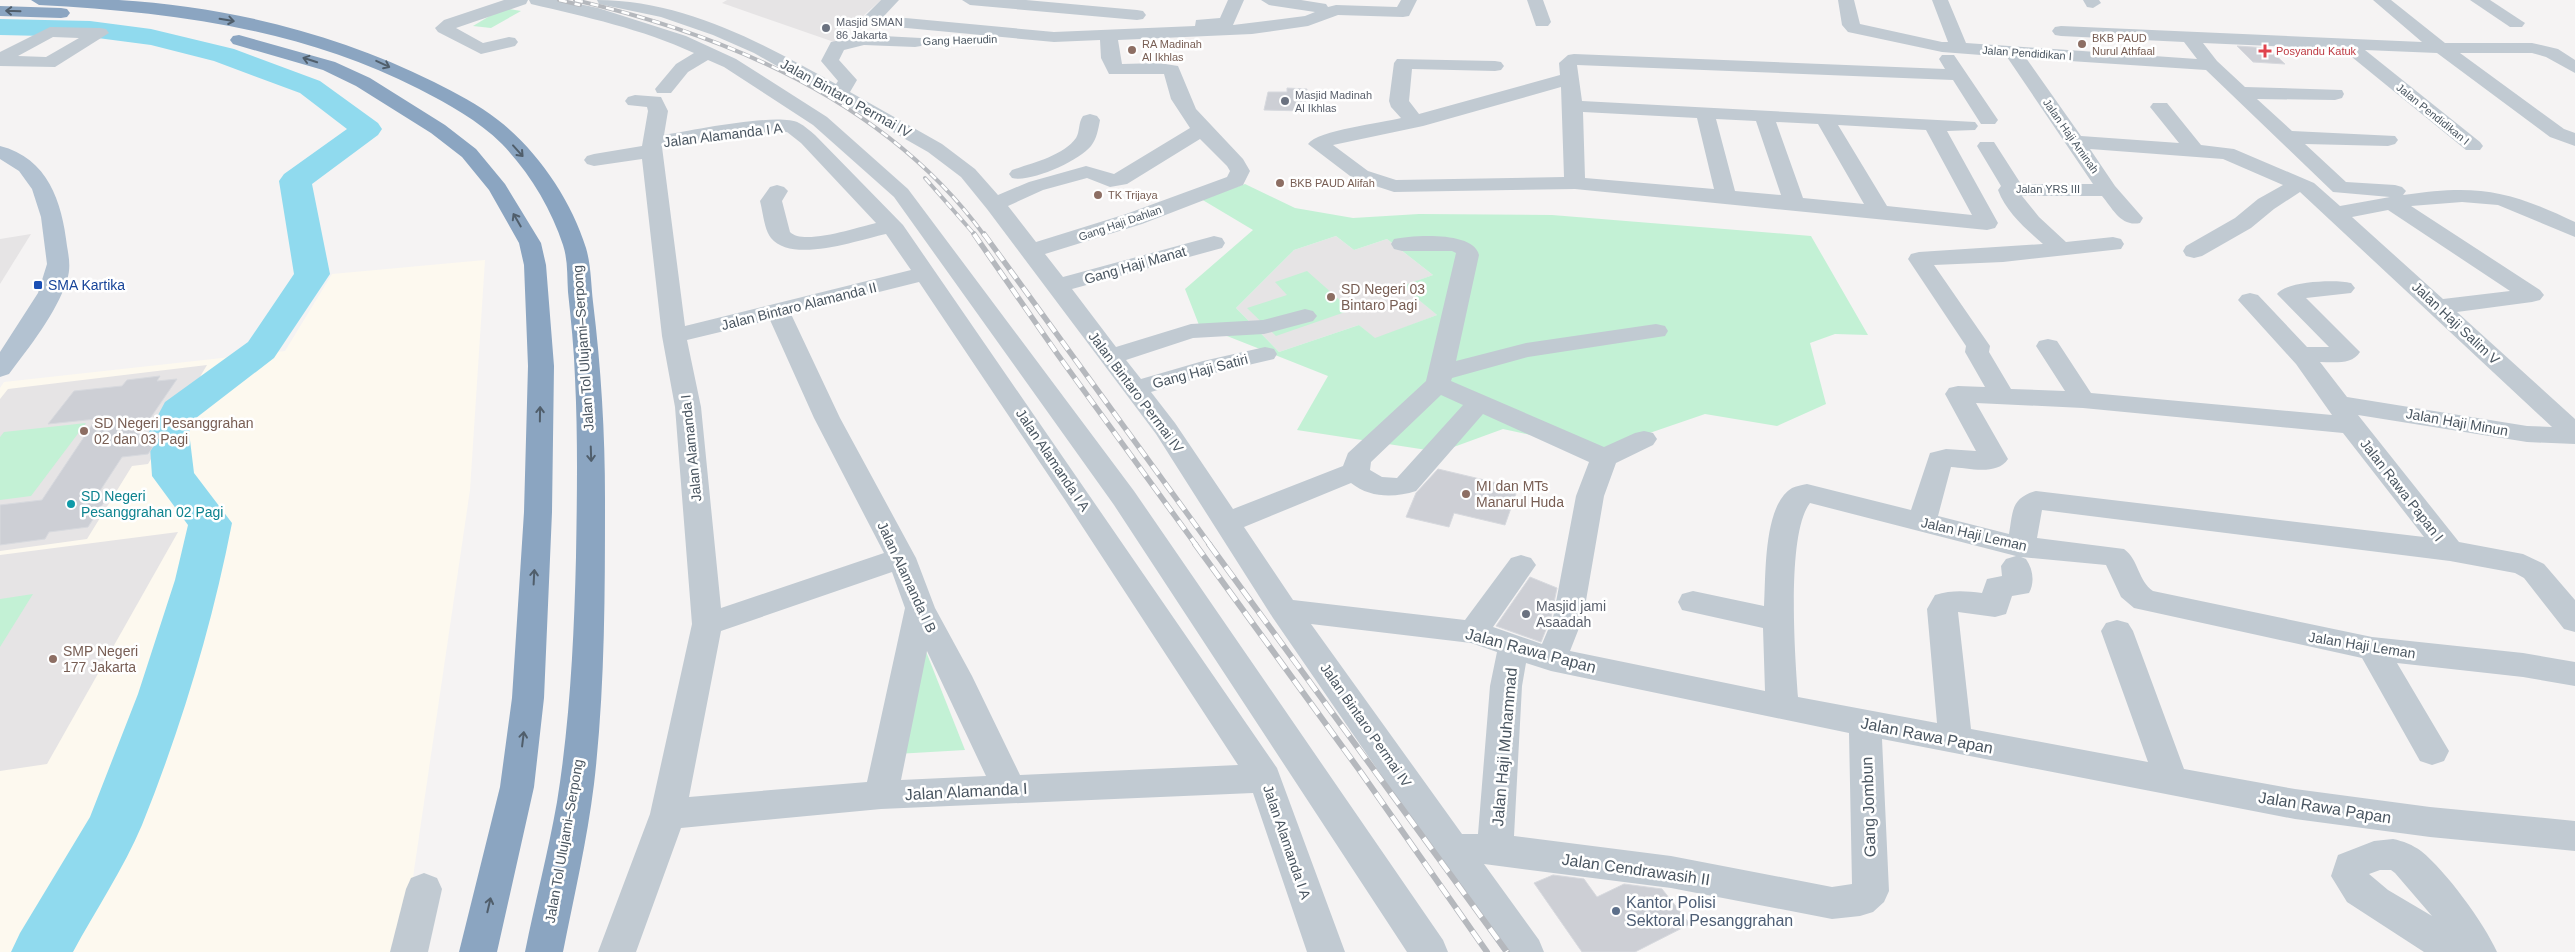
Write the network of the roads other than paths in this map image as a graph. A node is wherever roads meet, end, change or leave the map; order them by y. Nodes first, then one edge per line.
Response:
1 (39, 0) edge
2 (520, 0) edge
3 (537, 0) edge
4 (605, 0) edge
5 (891, 0) edge
6 (970, 0) edge
7 (1149, 0) edge
8 (1236, 0) edge
9 (1269, 0) edge
10 (1409, 0) edge
11 (1535, 0) edge
12 (1846, 0) edge
13 (1940, 0) edge
14 (2381, 0) edge
15 (2478, 0) edge
16 (1015, 2) edge
17 (675, 7) edge
18 (1320, 8) dead end
19 (0, 11) edge
20 (1137, 15) junction
21 (1542, 22) dead end
22 (1179, 23) dead end
23 (2516, 23) dead end
24 (987, 31) junction
25 (2061, 31) dead end
26 (1116, 35) junction
27 (1054, 37) junction
28 (2190, 38) junction
29 (509, 42) dead end
30 (2347, 44) junction
31 (1950, 48) junction
32 (2441, 48) junction
33 (708, 52) junction
34 (2013, 52) junction
35 (2211, 64) junction
36 (1495, 66) dead end
37 (2575, 68) edge
38 (1956, 74) junction
39 (1570, 78) junction
40 (664, 90) dead end
41 (2240, 93) junction
42 (840, 94) junction
43 (2335, 94) dead end
44 (635, 101) dead end
45 (1573, 106) junction
46 (2160, 107) dead end
47 (1705, 112) junction
48 (1764, 115) junction
49 (1824, 118) junction
50 (1090, 120) dead end
51 (1988, 120) dead end
52 (1416, 122) junction
53 (1933, 124) junction
54 (1968, 126) dead end
55 (1202, 128) junction
56 (2284, 136) junction
57 (2388, 140) dead end
58 (2575, 140) edge
59 (2076, 142) junction
60 (1987, 146) dead end
61 (2473, 146) dead end
62 (651, 147) junction
63 (2194, 148) junction
64 (0, 152) edge
65 (594, 160) dead end
66 (1575, 183) junction
67 (2299, 184) junction
68 (2014, 188) junction
69 (2108, 190) junction
70 (777, 191) dead end
71 (988, 195) junction
72 (1726, 196) junction
73 (2394, 198) junction
74 (1794, 203) junction
75 (1880, 213) junction
76 (2337, 213) junction
77 (2132, 218) dead end
78 (891, 226) junction
79 (2575, 230) edge
80 (1214, 243) dead end
81 (1402, 244) dead end
82 (2113, 244) dead end
83 (2061, 249) junction
84 (2194, 251) dead end
85 (1031, 252) junction
86 (924, 274) junction
87 (1056, 286) junction
88 (2343, 288) dead end
89 (2250, 300) dead end
90 (2438, 307) junction
91 (778, 312) junction
92 (1305, 316) dead end
93 (1656, 331) dead end
94 (674, 336) junction
95 (2048, 346) dead end
96 (1265, 354) dead end
97 (2303, 354) junction
98 (1110, 357) junction
99 (0, 369) edge
100 (1440, 379) junction
101 (1135, 389) junction
102 (2003, 396) junction
103 (2083, 400) junction
104 (1478, 403) junction
105 (2345, 414) junction
106 (2575, 435) edge
107 (1644, 439) dead end
108 (1604, 458) junction
109 (1356, 471) junction
110 (1922, 522) junction
111 (1226, 523) junction
112 (2450, 551) junction
113 (2018, 557) junction
114 (901, 558) junction
115 (1521, 565) dead end
116 (1693, 602) dead end
117 (920, 608) junction
118 (1284, 610) junction
119 (1778, 620) junction
120 (2575, 621) edge
121 (707, 624) junction
122 (2117, 631) dead end
123 (1473, 632) junction
124 (1514, 645) junction
125 (2372, 649) junction
126 (1552, 659) junction
127 (2575, 674) edge
128 (1782, 707) junction
129 (1865, 722) junction
130 (1955, 740) junction
131 (2432, 751) dead end
132 (1265, 778) junction
133 (2172, 782) junction
134 (1009, 788) junction
135 (881, 795) junction
136 (668, 814) junction
137 (2575, 836) edge
138 (1454, 849) junction
139 (1496, 849) junction
140 (424, 888) dead end
141 (1871, 891) joint
142 (409, 952) edge
143 (478, 952) edge
144 (544, 952) edge
145 (617, 952) edge
146 (1326, 952) edge
147 (1429, 952) edge
148 (1525, 952) edge
149 (2457, 952) edge
150 (2478, 952) edge

1 -> 144 highway, Jalan Tol Ulujami–Serpong
2 - 29 street
3 - 33 street
4 - 17 street, Jalan Bintaro Permai IV
5 - 24 street
6 - 16 street
7 - 20 street
8 - 22 street
9 - 18 street
10 - 26 street
11 - 21 street
12 - 31 street, Jalan Pendidikan I
13 - 31 street
14 - 32 street
15 - 23 street
16 - 20 street
16 - 24 street
17 - 42 street, Jalan Bintaro Permai IV
143 -> 19 highway
20 - 26 street
24 - 27 street
25 - 28 street
26 - 27 street
26 - 55 street
27 - 42 street, Gang Haerudin
28 - 30 street
28 - 35 street
30 - 32 street
30 - 61 street, Jalan Pendidikan I
31 - 34 street, Jalan Pendidikan I
31 - 38 street
32 - 37 street
32 - 58 street
33 - 40 street
33 - 147 street
34 - 35 street, Jalan Pendidikan I
34 - 59 street, Jalan Haji Aminah
35 - 41 street
36 - 52 street
38 - 39 street
38 - 51 street
39 - 45 street
39 - 52 street
41 - 43 street
41 - 56 street
42 - 71 street, Jalan Bintaro Permai IV
44 - 62 street, Jalan Alamanda I
45 - 47 street
45 - 66 street
46 - 63 street
47 - 48 street
47 - 72 street
48 - 49 street
48 - 74 street
49 - 53 street
49 - 75 street
50 - 71 street
52 - 66 street
53 - 54 street
53 - 75 street
55 - 71 street
55 - 85 street, Gang Haji Dahlan
56 - 57 street
56 - 73 street
59 - 63 street, Jalan Haji Salim V
59 - 69 street, Jalan Haji Aminah
60 - 68 street
62 - 65 street
62 - 78 street, Jalan Alamanda I A
62 - 94 street, Jalan Alamanda I
63 - 67 street, Jalan Haji Salim V
64 - 99 main road
66 - 72 street
67 - 76 street, Jalan Haji Salim V
67 - 84 street
68 - 69 street, Jalan YRS III
68 - 83 street, Jalan YRS III
69 - 77 street, Jalan Haji Aminah
70 - 78 street
71 - 85 street, Jalan Bintaro Permai IV
72 - 74 street
73 - 76 street
73 - 79 street
73 - 90 street
74 - 75 street
76 - 90 street, Jalan Haji Salim V
78 - 86 street, Jalan Alamanda I A
80 - 87 street, Gang Haji Manat
81 - 100 street
82 - 83 street
83 - 102 street
85 - 87 street, Jalan Bintaro Permai IV
86 - 91 street, Jalan Bintaro Alamanda II
86 - 132 street, Jalan Alamanda I A
87 - 98 street, Jalan Bintaro Permai IV
88 - 97 street
89 - 97 street
90 - 106 street, Jalan Haji Salim V
91 - 94 street, Jalan Bintaro Alamanda II
91 - 114 street, Jalan Alamanda I B
92 - 98 street
93 - 100 street
94 - 121 street, Jalan Alamanda I
95 - 103 street
96 - 101 street, Gang Haji Satiri
97 - 105 street, Jalan Rawa Papan I
98 - 101 street, Jalan Bintaro Permai IV
100 - 104 street
100 - 109 street
101 - 111 street, Jalan Bintaro Permai IV
102 - 103 street, Jalan Haji Minun
102 - 110 street, Jalan Haji Minun
103 - 105 street, Jalan Haji Minun
104 - 108 street
104 - 109 street
105 - 106 street, Jalan Haji Minun
105 - 112 street, Jalan Rawa Papan I
107 - 108 street
108 - 126 street
109 - 111 street
110 - 113 street, Jalan Haji Leman
110 - 119 street, Jalan Haji Leman
111 - 118 street, Jalan Bintaro Permai IV
112 - 113 street
112 - 120 street, Jalan Rawa Papan I
113 - 125 street, Jalan Haji Leman
113 - 130 street
114 - 117 street, Jalan Alamanda I B
114 - 121 street
115 - 123 street
116 - 119 street
117 - 134 street, Jalan Alamanda I B
117 - 135 street
118 - 123 street, Jalan Rawa Papan
118 - 138 street, Jalan Bintaro Permai IV
119 - 128 street, Jalan Haji Leman
121 - 136 street, Jalan Alamanda I
122 - 133 street
123 - 124 street, Jalan Rawa Papan
124 - 126 street, Jalan Rawa Papan
124 - 139 street, Jalan Haji Muhammad
125 - 127 street, Jalan Haji Leman
125 - 131 street
126 - 128 street, Jalan Rawa Papan
128 - 129 street, Jalan Rawa Papan
129 - 130 street, Jalan Rawa Papan
129 - 141 street, Gang Jombun
130 - 133 street, Jalan Rawa Papan
132 - 134 street, Jalan Alamanda I
132 - 146 street, Jalan Alamanda I A
133 - 137 street, Jalan Rawa Papan
134 - 135 street, Jalan Alamanda I
135 - 136 street, Jalan Alamanda I
136 - 145 street, Jalan Alamanda I
138 - 139 street, Jalan Cendrawasih II
138 - 148 street, Jalan Bintaro Permai IV
139 - 141 street, Jalan Cendrawasih II
140 - 142 street
149 - 150 street

